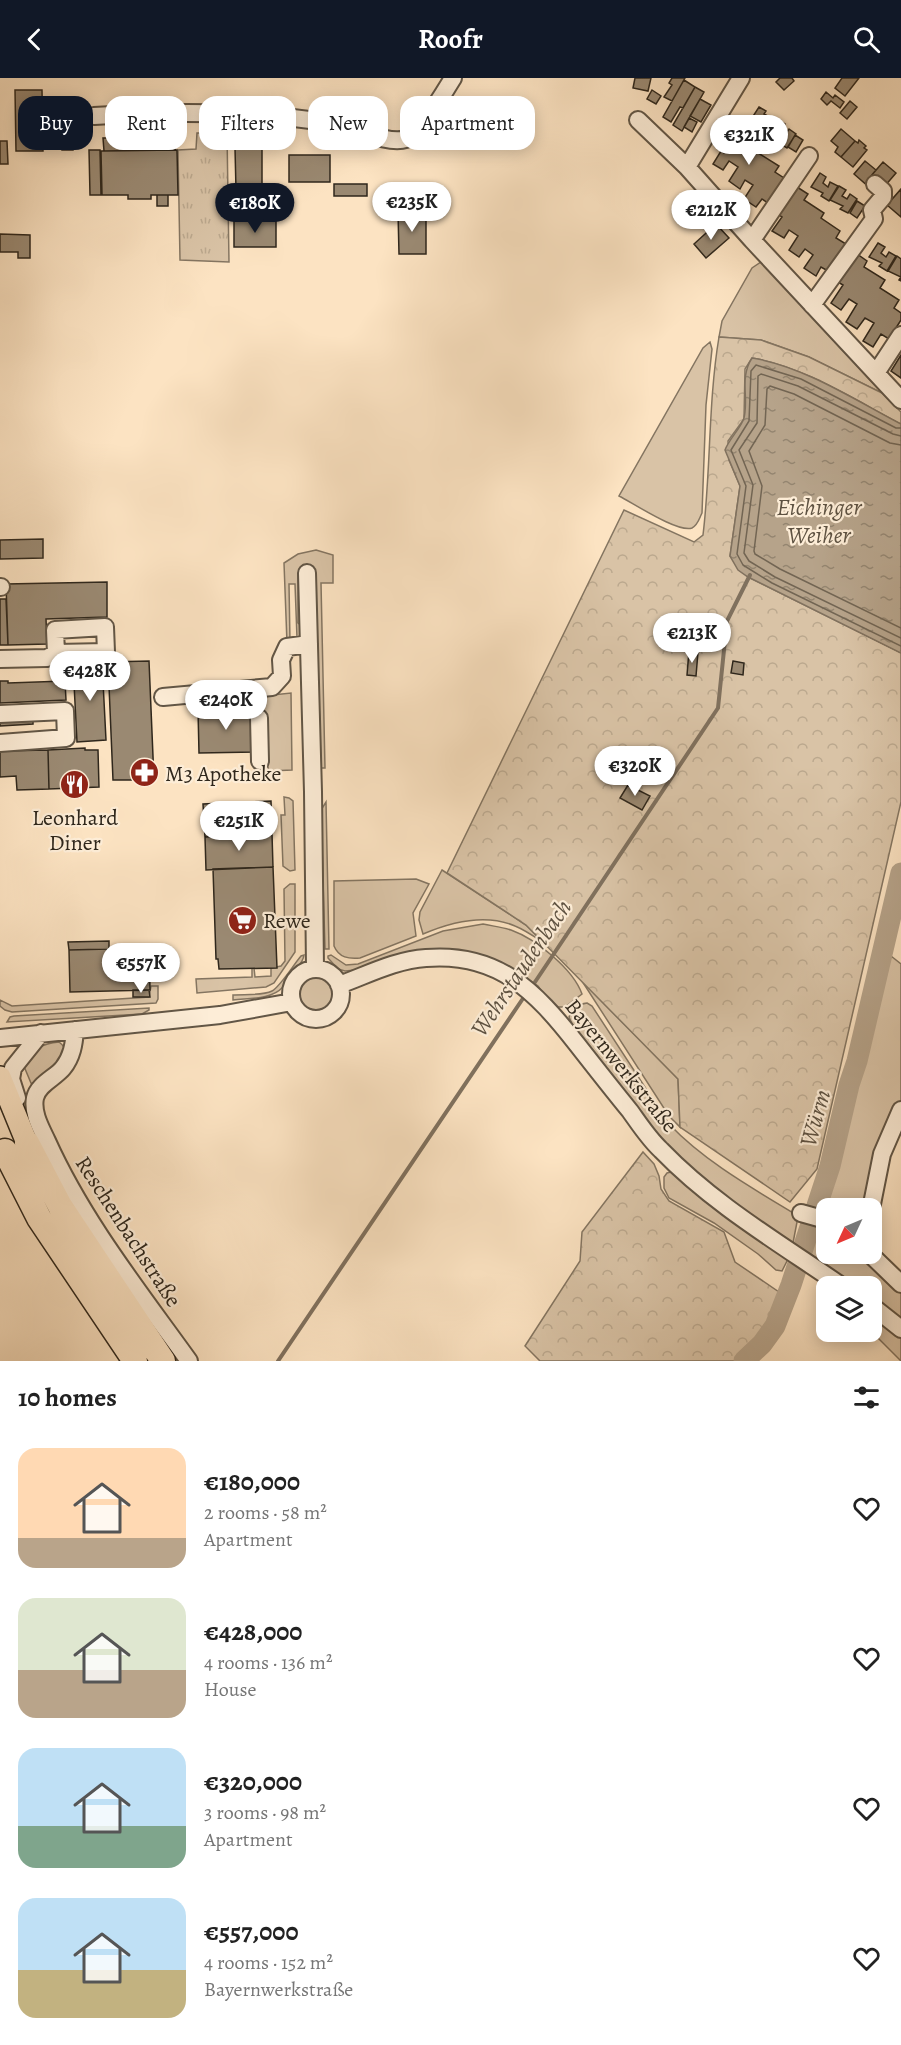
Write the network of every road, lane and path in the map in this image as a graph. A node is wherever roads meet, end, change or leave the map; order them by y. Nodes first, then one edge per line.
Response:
1 (453, 78) edge
2 (741, 78) edge
3 (94, 116) dead end
4 (638, 120) dead end
5 (809, 156) dead end
6 (687, 167) junction
7 (875, 184) dead end
8 (752, 240) junction
9 (812, 305) junction
10 (901, 335) edge
11 (876, 373) junction
12 (901, 400) edge
13 (307, 573) dead end
14 (309, 644) junction
15 (56, 653) dead end
16 (0, 659) edge
17 (163, 697) dead end
18 (0, 714) edge
19 (259, 718) dead end
20 (0, 743) edge
21 (260, 761) dead end
22 (315, 969) junction
23 (339, 985) junction
24 (292, 1002) junction
25 (75, 1030) junction
26 (41, 1034) junction
27 (0, 1038) edge
28 (0, 1077) edge
29 (901, 1110) edge
30 (12, 1139) edge
31 (874, 1198) edge
32 (880, 1264) edge
33 (827, 1276) edge
34 (901, 1284) edge
35 (882, 1314) edge
36 (901, 1329) edge
37 (135, 1361) edge
38 (163, 1361) edge
39 (189, 1361) edge

1 - 3 street
2 - 6 street
4 - 6 street
5 - 8 street
6 - 8 street
7 - 9 street
8 - 9 street
9 - 11 street
10 - 11 street
11 - 12 street
13 - 14 street
14 - 17 street
14 - 22 street
15 - 16 street
18 - 20 street
19 - 21 street
22 - 23 street
22 - 24 street
23 - 24 street
23 - 33 street, Bayernwerkstraße
24 - 25 street
25 - 26 street
25 - 39 street, Reschenbachstraße
26 - 27 street
26 - 30 street
28 - 30 main road
29 - 31 street
30 - 37 highway
30 - 38 highway
32 - 34 street
35 - 36 street

